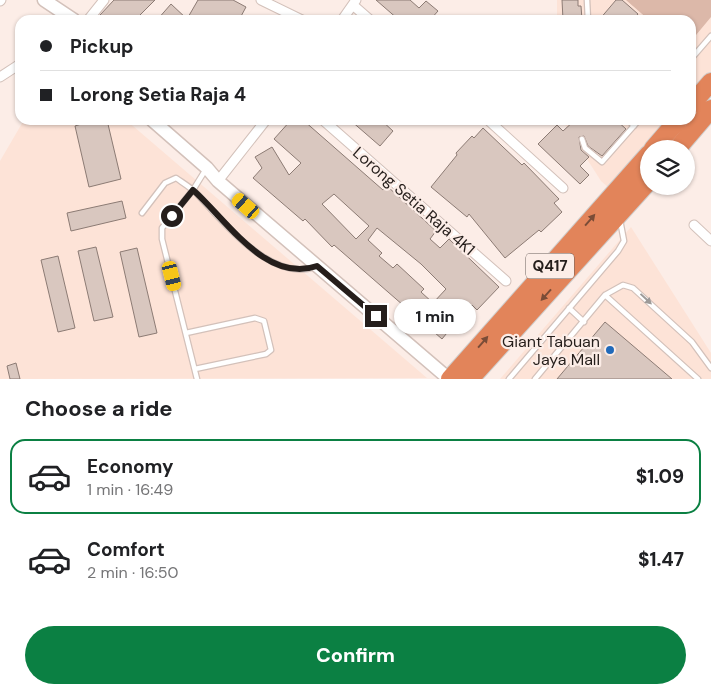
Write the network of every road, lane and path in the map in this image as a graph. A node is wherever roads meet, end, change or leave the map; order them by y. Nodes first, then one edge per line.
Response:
1 (44, 0) edge
2 (104, 0) edge
3 (261, 0) edge
4 (587, 0) edge
5 (355, 3) edge
6 (66, 15) edge
7 (92, 15) edge
8 (292, 15) edge
9 (346, 15) edge
10 (366, 15) edge
11 (588, 15) edge
12 (711, 36) edge
13 (696, 53) edge
14 (15, 67) edge
15 (0, 77) edge
16 (711, 82) edge
17 (696, 99) edge
18 (711, 109) edge
19 (158, 125) edge
20 (262, 125) edge
21 (329, 125) edge
22 (494, 125) edge
23 (674, 125) edge
24 (634, 126) edge
25 (582, 139) dead end
26 (661, 140) edge
27 (685, 140) edge
28 (640, 164) edge
29 (207, 168) junction
30 (218, 181) junction
31 (563, 188) dead end
32 (193, 190) junction
33 (640, 191) edge
34 (142, 213) dead end
35 (618, 216) junction
36 (694, 225) dead end
37 (711, 241) edge
38 (317, 266) junction
39 (506, 281) dead end
40 (605, 295) junction
41 (569, 308) junction
42 (584, 322) junction
43 (186, 333) junction
44 (711, 368) edge
45 (195, 369) junction
46 (197, 379) edge
47 (450, 379) edge
48 (470, 379) edge
49 (508, 379) edge
50 (535, 379) edge
51 (698, 379) edge

1 - 6 street
2 - 7 street
3 - 8 street
4 - 11 lane
5 - 9 street
5 - 10 street
12 - 13 lane
14 - 15 street
16 - 17 highway
18 - 27 highway
19 - 29 street
20 - 30 street
21 - 39 street, Lorong Setia Raja 4K1
22 - 31 street
23 - 26 highway
24 - 25 lane
47 -> 28 highway, Q417
29 - 30 street
29 - 32 lane
30 - 38 street
32 - 34 lane
32 - 38 lane
32 - 43 lane
33 - 35 highway, Q417
35 - 41 lane
35 -> 48 highway, Q417
36 - 37 street
38 - 47 street
40 - 42 lane
40 -> 44 lane
40 - 51 lane
41 - 42 lane
41 - 49 lane
42 - 50 lane
43 - 45 lane
43 - 45 lane
45 - 46 lane

